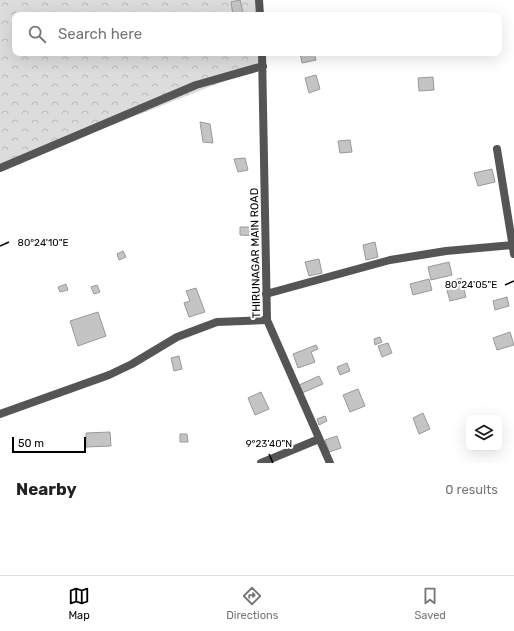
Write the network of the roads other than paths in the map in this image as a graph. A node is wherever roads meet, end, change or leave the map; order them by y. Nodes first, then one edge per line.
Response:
1 (259, 0) edge
2 (260, 12) edge
3 (262, 56) edge
4 (263, 66) junction
5 (497, 149) dead end
6 (0, 168) edge
7 (514, 248) edge
8 (266, 294) junction
9 (266, 320) junction
10 (0, 414) edge
11 (319, 439) junction
12 (261, 463) edge
13 (330, 463) edge

1 - 2 street
3 - 4 street, THIRUNAGAR MAIN ROAD
4 - 6 street
4 - 8 street, THIRUNAGAR MAIN ROAD
5 - 7 street
7 - 8 street
8 - 9 street, THIRUNAGAR MAIN ROAD
9 - 10 street
9 - 11 street, THIRUNAGAR MAIN ROAD
11 - 12 street
11 - 13 street, THIRUNAGAR MAIN ROAD

